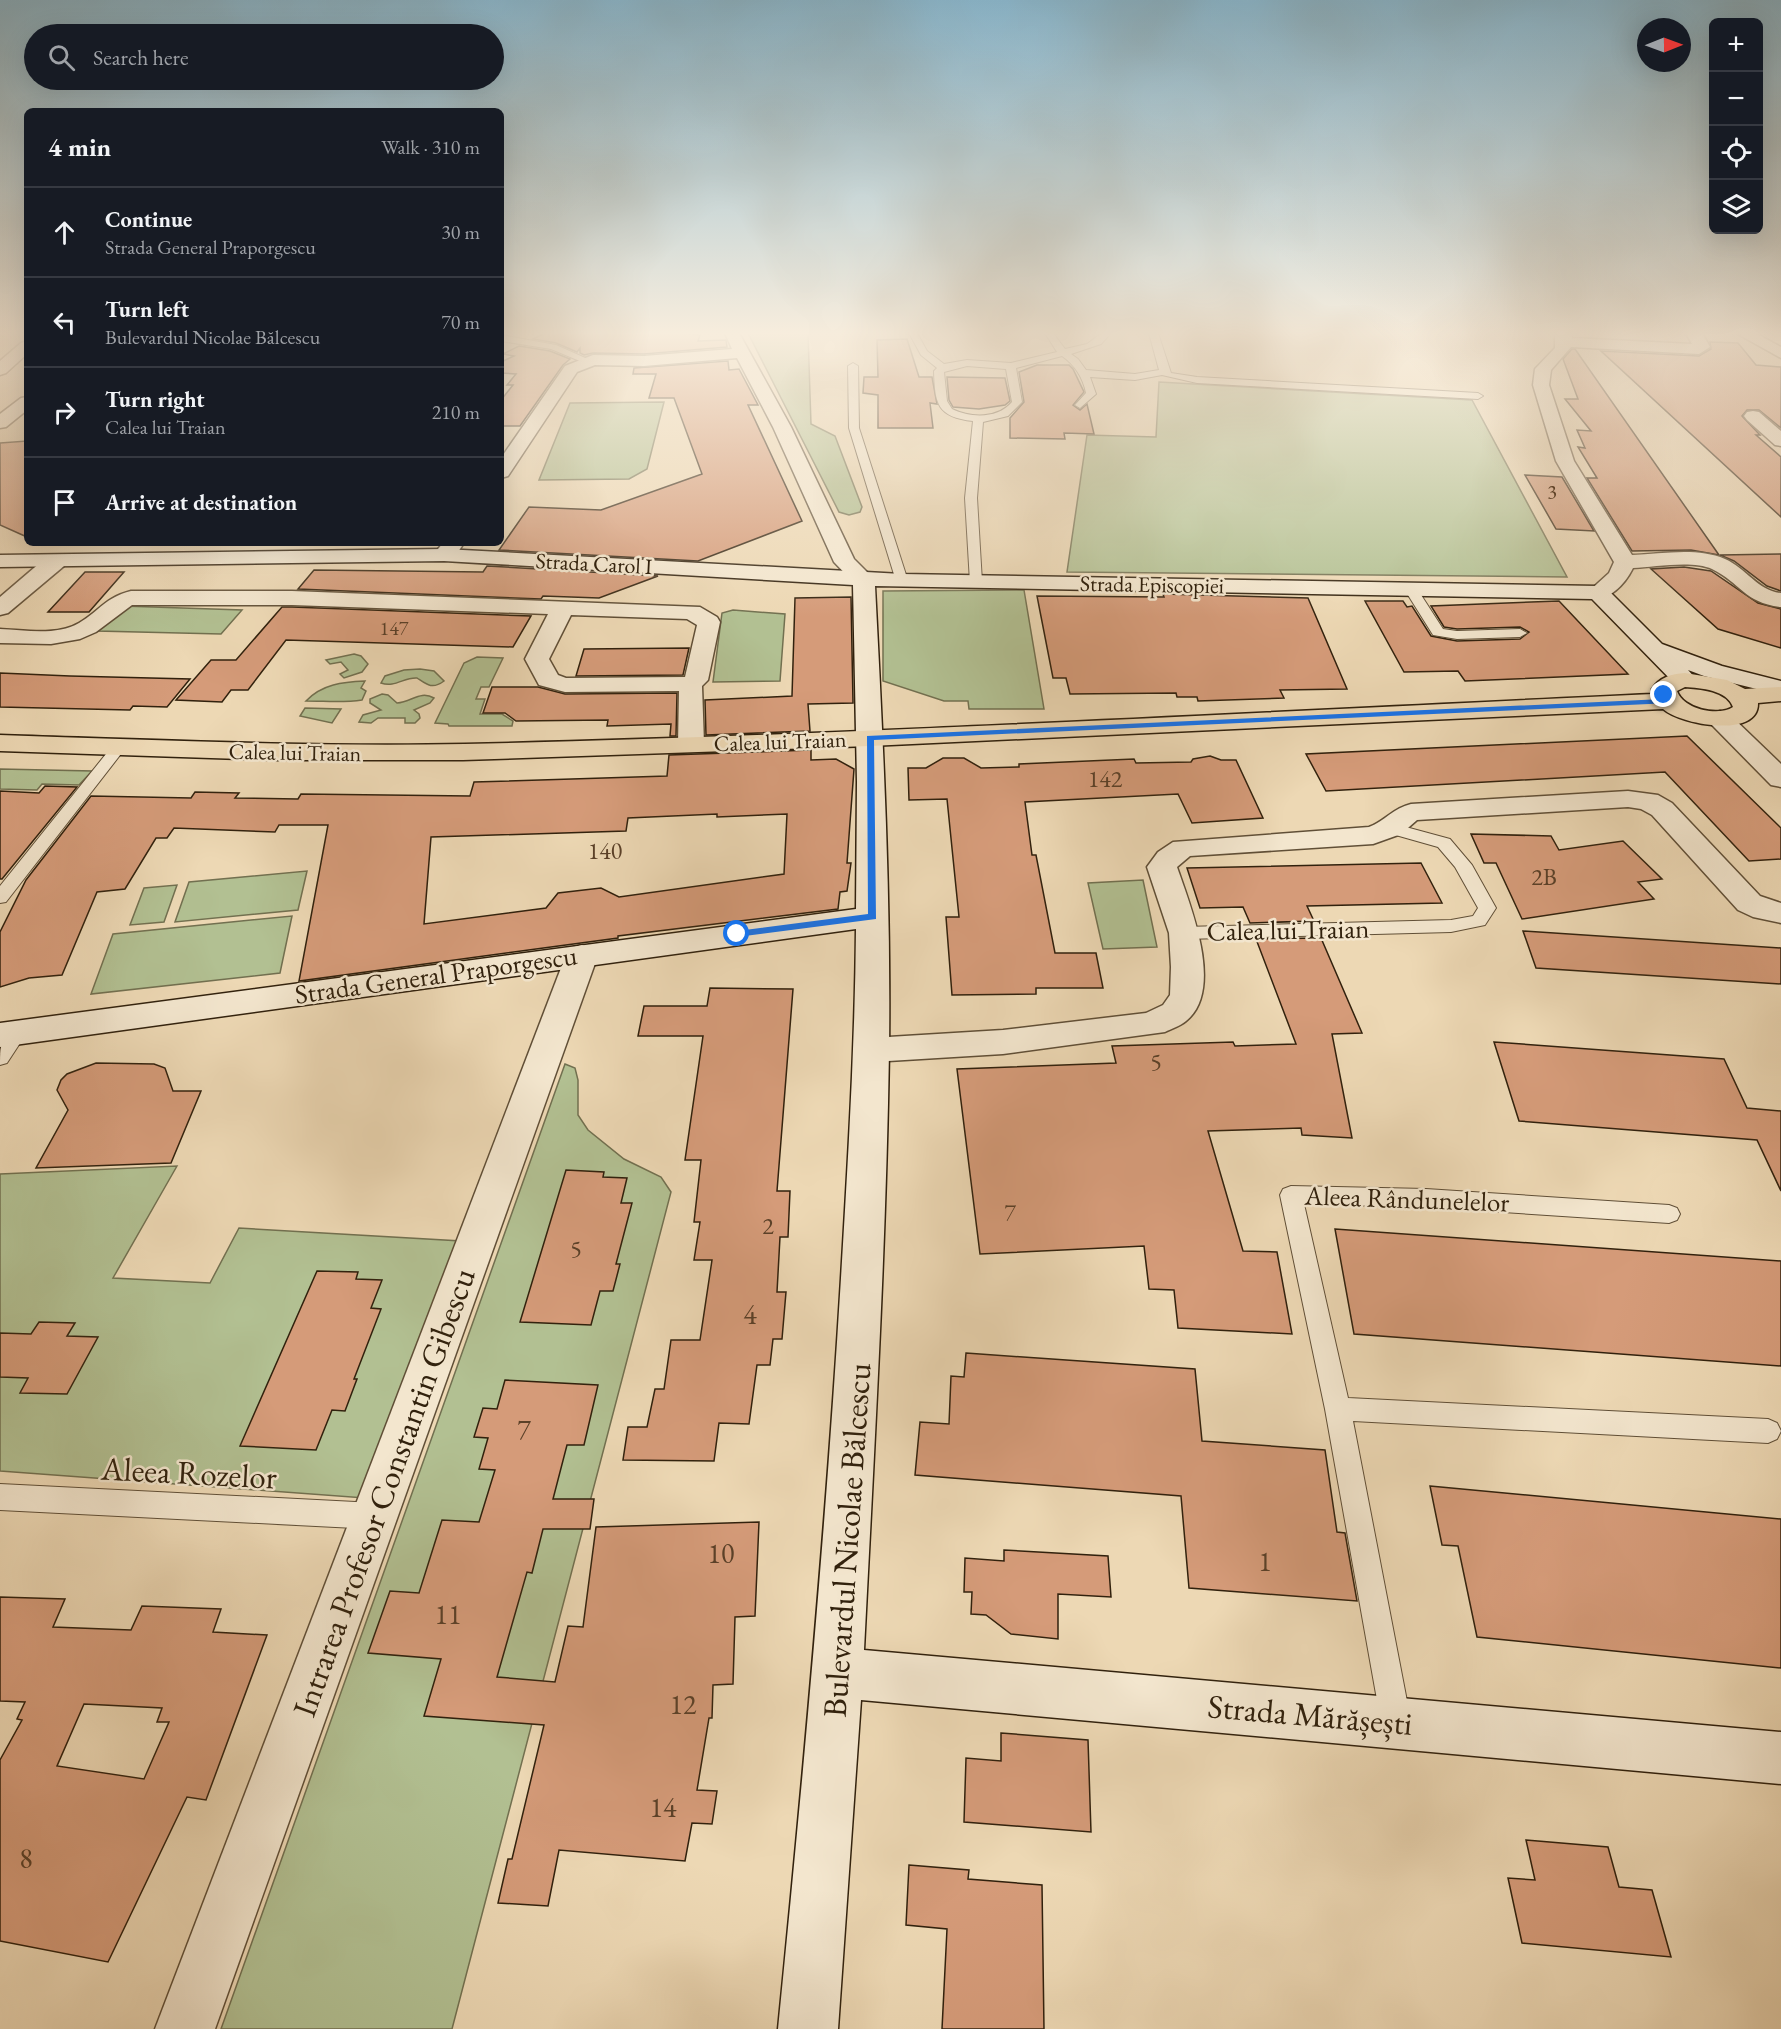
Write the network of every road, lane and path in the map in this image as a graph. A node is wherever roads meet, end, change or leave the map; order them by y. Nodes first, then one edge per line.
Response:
1 (531, 428) edge
2 (782, 428) edge
3 (854, 428) edge
4 (977, 428) edge
5 (1554, 428) edge
6 (1766, 428) edge
7 (1781, 441) edge
8 (504, 468) edge
9 (449, 549) edge
10 (0, 561) edge
11 (57, 561) junction
12 (1625, 562) junction
13 (864, 580) junction
14 (902, 581) junction
15 (976, 582) junction
16 (1409, 587) junction
17 (1598, 593) junction
18 (1779, 601) edge
19 (563, 607) junction
20 (0, 608) edge
21 (1520, 633) dead end
22 (0, 636) edge
23 (1654, 647) junction
24 (696, 680) dead end
25 (1685, 680) junction
26 (1781, 688) edge
27 (1781, 694) edge
28 (1740, 697) junction
29 (1668, 701) junction
30 (1720, 719) junction
31 (870, 738) junction
32 (0, 743) edge
33 (691, 744) junction
34 (119, 747) junction
35 (1781, 779) edge
36 (1391, 828) junction
37 (0, 898) edge
38 (1781, 913) edge
39 (872, 916) junction
40 (1184, 933) junction
41 (582, 955) junction
42 (5, 1042) edge
43 (872, 1050) junction
44 (1670, 1214) dead end
45 (1338, 1408) junction
46 (1768, 1431) dead end
47 (0, 1497) edge
48 (375, 1516) junction
49 (838, 1672) junction
50 (1396, 1722) junction
51 (1781, 1758) edge
52 (185, 2029) edge
53 (808, 2029) edge

1 - 8 street
2 - 13 street
3 - 14 lane
4 - 15 lane
5 - 12 street
6 - 7 street
9 - 11 street, Strada Carol I
9 - 13 street, Strada Carol I
10 - 11 street, Strada Carol I
11 - 20 street
12 - 17 street
12 - 18 street
13 - 14 street, Strada Episcopiei
13 - 31 street
14 - 15 street, Strada Episcopiei
15 - 16 street, Strada Episcopiei
16 - 17 street, Strada Episcopiei
16 - 21 lane
17 - 23 street
19 - 22 street
19 - 24 street
19 - 33 street
23 - 25 street
23 - 26 street
25 - 28 main road
25 - 29 main road
27 - 28 main road
28 - 30 main road
29 - 30 main road
29 - 31 main road, Calea lui Traian
30 - 35 street
31 - 33 main road, Calea lui Traian
31 - 39 street, Bulevardul Nicolae Bălcescu
32 - 34 main road, Calea lui Traian
33 - 34 main road, Calea lui Traian
34 - 37 lane
36 - 38 street, Calea lui Traian
36 - 40 street, Calea lui Traian
36 - 40 lane, Calea lui Traian
39 - 41 street, Strada General Praporgescu
39 - 43 street, Bulevardul Nicolae Bălcescu
40 - 43 street
41 - 42 street, Strada General Praporgescu
41 - 48 street, Intrarea Profesor Constantin Gibescu
43 - 49 street, Bulevardul Nicolae Bălcescu
44 - 45 lane, Aleea Rândunelelor
45 - 46 lane
45 - 50 lane, Aleea Rândunelelor
47 - 48 lane, Aleea Rozelor
48 - 52 street, Intrarea Profesor Constantin Gibescu
49 - 50 street, Strada Mărășești
49 - 53 street, Bulevardul Nicolae Bălcescu
50 - 51 street, Strada Mărășești

